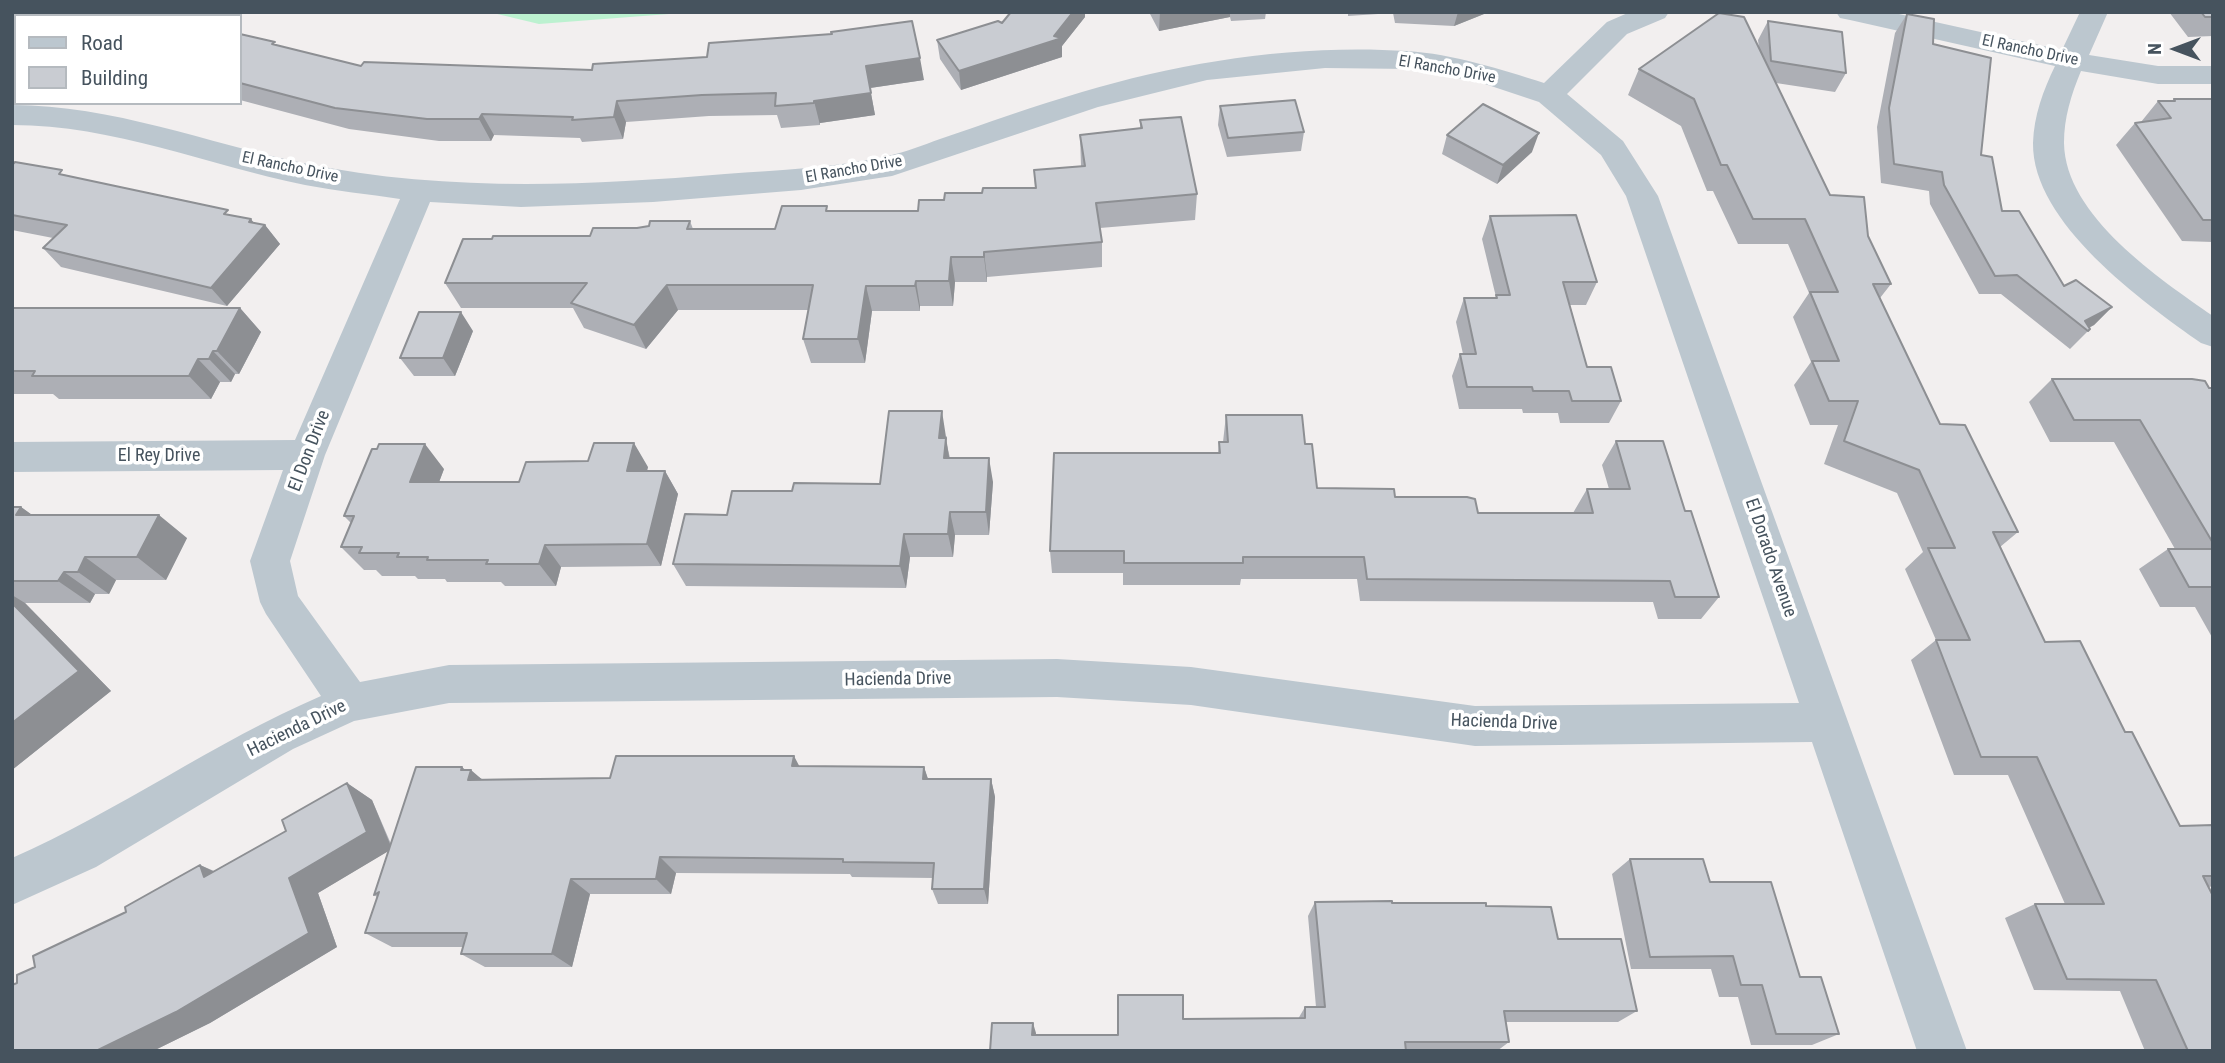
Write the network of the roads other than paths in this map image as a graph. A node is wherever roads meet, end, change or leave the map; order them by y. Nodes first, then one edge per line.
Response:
1 (1655, 12) edge
2 (1850, 12) edge
3 (2094, 12) edge
4 (2073, 61) junction
5 (2213, 75) edge
6 (1549, 95) junction
7 (12, 115) edge
8 (419, 191) junction
9 (2213, 334) edge
10 (307, 455) junction
11 (12, 457) edge
12 (350, 703) junction
13 (1828, 722) junction
14 (12, 882) edge
15 (1942, 1051) edge

1 - 6 street
2 - 4 street, El Rancho Drive
3 - 4 street
4 - 5 street, El Rancho Drive
4 - 9 street
6 - 8 street, El Rancho Drive
6 - 13 street, El Dorado Avenue
7 - 8 street, El Rancho Drive
8 - 10 street, El Don Drive
10 - 11 street, El Rey Drive
10 - 12 street, El Don Drive
12 - 13 street, Hacienda Drive
12 - 14 street, Hacienda Drive
13 - 15 street, El Dorado Avenue

